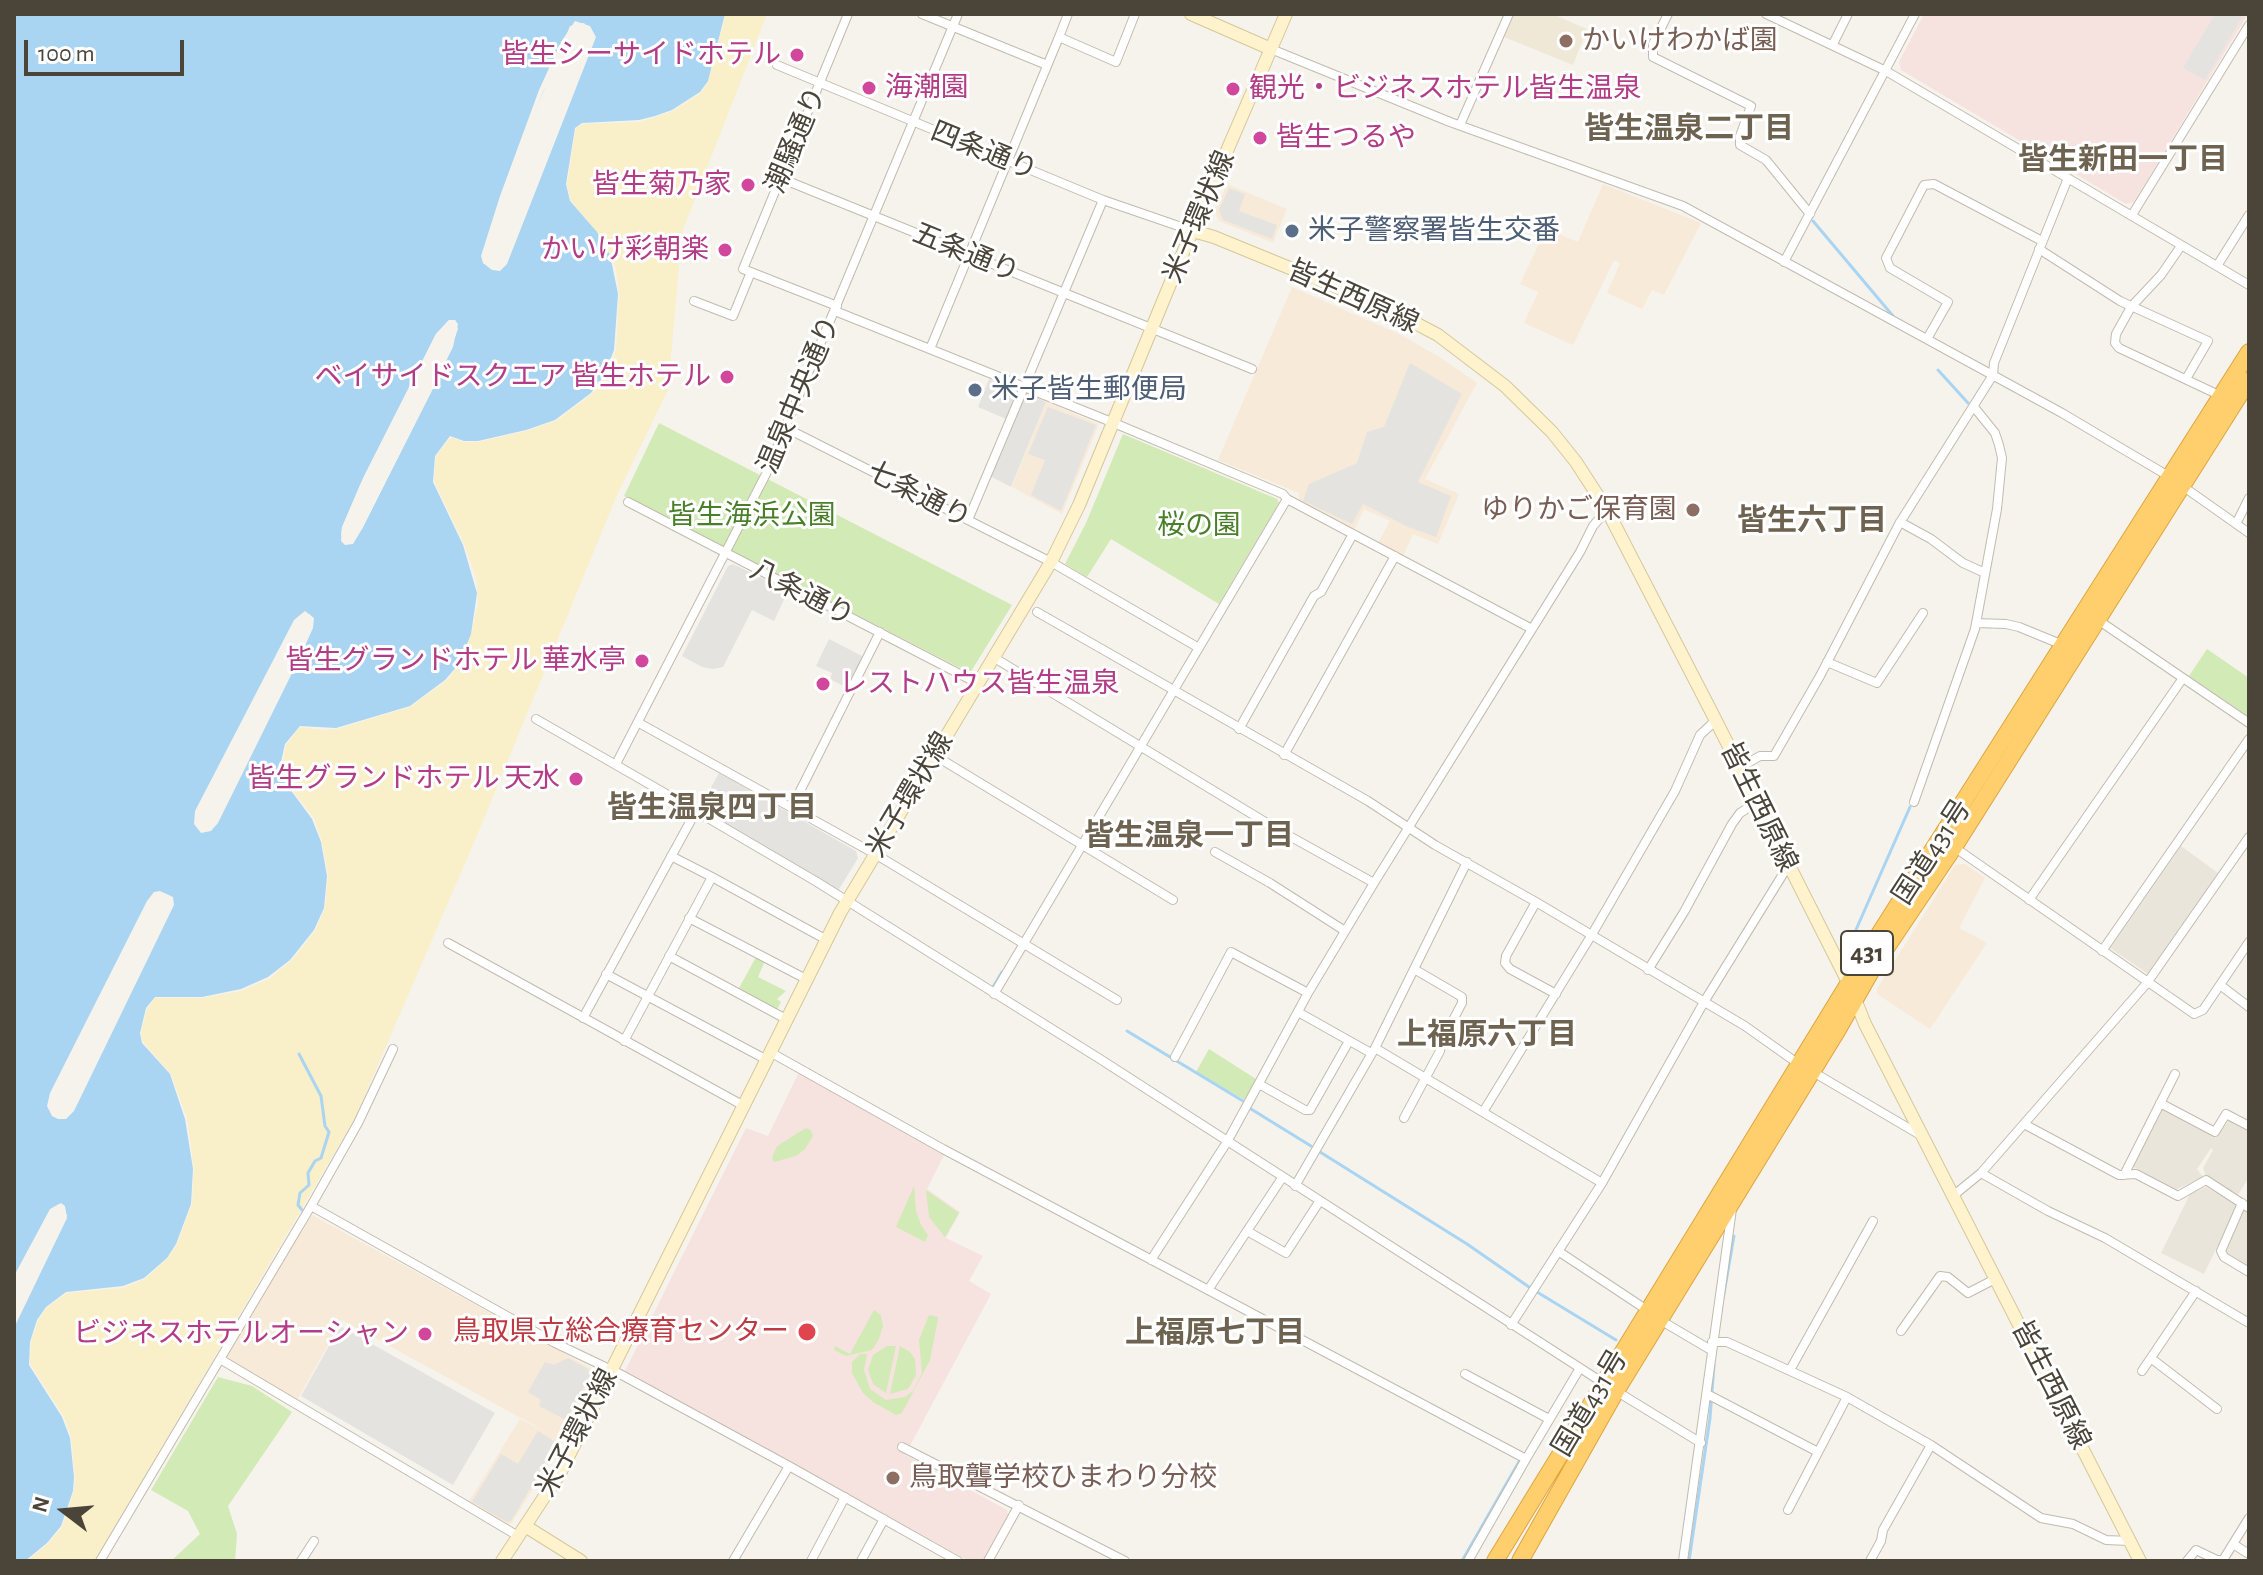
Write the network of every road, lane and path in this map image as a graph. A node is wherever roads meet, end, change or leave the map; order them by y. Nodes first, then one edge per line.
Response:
1 (848, 14) edge
2 (922, 14) edge
3 (958, 14) edge
4 (1068, 14) edge
5 (1135, 14) edge
6 (1191, 14) edge
7 (1286, 14) edge
8 (1509, 14) edge
9 (1668, 14) edge
10 (1766, 14) edge
11 (1848, 14) edge
12 (1915, 14) edge
13 (2249, 25) edge
14 (952, 26) junction
15 (1059, 37) junction
16 (1833, 44) junction
17 (1271, 49) junction
18 (777, 65) dead end
19 (1047, 65) junction
20 (1886, 71) junction
21 (819, 83) junction
22 (913, 122) junction
23 (1460, 125) junction
24 (1008, 161) junction
25 (780, 178) junction
26 (2068, 178) junction
27 (1103, 200) junction
28 (1810, 214) junction
29 (2132, 215) junction
30 (2249, 215) edge
31 (874, 216) junction
32 (1193, 231) junction
33 (2040, 245) junction
34 (2181, 246) junction
35 (968, 253) junction
36 (1784, 262) junction
37 (2217, 266) junction
38 (751, 272) junction
39 (2249, 285) edge
40 (1063, 291) junction
41 (694, 301) dead end
42 (2131, 307) junction
43 (836, 308) junction
44 (1153, 328) junction
45 (1927, 339) junction
46 (930, 349) junction
47 (2249, 352) edge
48 (1252, 369) dead end
49 (1993, 375) junction
50 (2186, 379) junction
51 (2249, 380) edge
52 (1023, 387) junction
53 (2221, 396) junction
54 (1974, 407) junction
55 (1114, 423) junction
56 (786, 428) junction
57 (2176, 481) junction
58 (2249, 498) edge
59 (1287, 499) junction
60 (628, 502) dead end
61 (1607, 510) junction
62 (968, 520) junction
63 (1900, 522) junction
64 (2236, 524) junction
65 (2249, 533) edge
66 (1353, 534) junction
67 (726, 555) junction
68 (1395, 556) junction
69 (1051, 562) junction
70 (1985, 573) junction
71 (1037, 612) dead end
72 (1923, 613) dead end
73 (2098, 620) junction
74 (1976, 623) junction
75 (1532, 629) junction
76 (880, 632) junction
77 (2063, 645) junction
78 (1199, 648) junction
79 (993, 657) junction
80 (1827, 662) junction
81 (2183, 678) junction
82 (977, 683) junction
83 (1175, 692) junction
84 (536, 719) dead end
85 (1716, 720) junction
86 (639, 723) junction
87 (2249, 723) edge
88 (1239, 729) junction
89 (2249, 739) edge
90 (1140, 748) junction
91 (934, 755) junction
92 (1284, 755) junction
93 (616, 764) junction
94 (1739, 768) junction
95 (1914, 802) dead end
96 (1756, 803) junction
97 (792, 807) junction
98 (696, 811) junction
99 (1409, 828) junction
100 (2249, 837) edge
101 (1083, 845) junction
102 (1954, 847) junction
103 (1215, 852) dead end
104 (875, 854) junction
105 (671, 856) junction
106 (1467, 862) junction
107 (1788, 866) junction
108 (712, 877) junction
109 (1374, 883) junction
110 (1173, 900) dead end
111 (2029, 900) junction
112 (846, 901) junction
113 (1536, 902) junction
114 (689, 918) junction
115 (1345, 931) junction
116 (1591, 936) junction
117 (825, 939) junction
118 (2249, 942) edge
119 (448, 943) dead end
120 (1024, 944) junction
121 (2102, 951) junction
122 (669, 956) junction
123 (1414, 969) junction
124 (1648, 970) junction
125 (606, 974) junction
126 (806, 979) junction
127 (2147, 983) junction
128 (2220, 985) junction
129 (1852, 991) junction
130 (1308, 993) junction
131 (994, 994) junction
132 (1556, 994) junction
133 (647, 996) junction
134 (1117, 1000) dead end
135 (1704, 1002) junction
136 (2249, 1007) edge
137 (1298, 1012) junction
138 (583, 1018) junction
139 (786, 1019) junction
140 (624, 1041) junction
141 (1349, 1041) junction
142 (393, 1049) dead end
143 (1373, 1050) junction
144 (768, 1056) junction
145 (1175, 1057) dead end
146 (1806, 1069) junction
147 (2175, 1074) dead end
148 (1427, 1077) junction
149 (1259, 1084) junction
150 (2160, 1103) junction
151 (744, 1106) junction
152 (1483, 1112) junction
153 (1404, 1118) dead end
154 (2024, 1124) junction
155 (2249, 1126) edge
156 (1923, 1136) junction
157 (1227, 1142) junction
158 (1981, 1173) junction
159 (2124, 1175) junction
160 (1282, 1178) junction
161 (1602, 1183) junction
162 (1295, 1186) junction
163 (1954, 1195) junction
164 (1734, 1197) junction
165 (1319, 1202) junction
166 (2246, 1205) edge
167 (311, 1206) junction
168 (1873, 1221) dead end
169 (1247, 1231) junction
170 (1558, 1251) junction
171 (1151, 1260) junction
172 (2249, 1272) edge
173 (1997, 1278) junction
174 (1208, 1290) junction
175 (2196, 1291) junction
176 (1654, 1314) junction
177 (2249, 1323) edge
178 (1511, 1325) junction
179 (1901, 1331) dead end
180 (1711, 1346) junction
181 (220, 1359) junction
182 (2152, 1359) junction
183 (1580, 1368) junction
184 (1790, 1370) junction
185 (611, 1371) junction
186 (2142, 1371) dead end
187 (1465, 1374) dead end
188 (1609, 1386) junction
189 (1707, 1394) junction
190 (1847, 1397) junction
191 (2217, 1409) dead end
192 (1549, 1419) junction
193 (1701, 1443) junction
194 (1931, 1445) junction
195 (902, 1447) dead end
196 (1818, 1452) junction
197 (1526, 1459) junction
198 (789, 1466) junction
199 (845, 1497) junction
200 (1019, 1505) junction
201 (1788, 1510) dead end
202 (2249, 1518) edge
203 (884, 1519) junction
204 (521, 1531) junction
205 (314, 1541) dead end
206 (2130, 1541) junction
207 (2233, 1544) junction
208 (2249, 1554) edge
209 (100, 1561) edge
210 (301, 1561) edge
211 (502, 1561) edge
212 (581, 1561) edge
213 (733, 1561) edge
214 (811, 1561) edge
215 (861, 1561) edge
216 (958, 1561) edge
217 (988, 1561) edge
218 (1125, 1561) edge
219 (1468, 1561) edge
220 (1495, 1561) edge
221 (1520, 1561) edge
222 (1683, 1561) edge
223 (1870, 1561) edge
224 (2140, 1561) edge
225 (2187, 1561) edge
226 (2220, 1561) edge

1 - 21 street, 潮騒通り
2 - 14 street
3 - 14 street, 温泉中央通り
4 - 15 street
5 - 15 street
6 - 17 main road
7 - 17 main road, 米子環状線
8 - 23 street
9 - 28 street
10 - 16 street
11 - 16 street
12 - 20 street
13 - 29 street
14 - 19 street
14 - 22 street, 温泉中央通り
15 - 19 street
16 - 20 street
17 - 23 street
17 - 32 main road, 米子環状線
18 - 21 street, 四条通り
19 - 24 street
20 - 26 street
20 - 28 street
21 - 22 street, 四条通り
21 - 25 street, 潮騒通り
22 - 24 street, 四条通り
22 - 31 street, 温泉中央通り
23 - 36 street
24 - 27 street, 四条通り
24 - 35 street
25 - 31 street, 五条通り
25 - 38 street, 潮騒通り
26 - 29 street
26 - 33 street
27 - 32 street, 四条通り
27 - 40 street
28 - 36 street
29 - 34 street
30 - 37 street
31 - 35 street, 五条通り
31 - 43 street, 温泉中央通り
32 - 44 main road, 米子環状線
32 - 61 main road, 皆生西原線
33 - 42 street
33 - 45 street
33 - 49 street
34 - 37 street
34 - 42 street
35 - 40 street, 五条通り
35 - 46 street
36 - 45 street
37 - 39 street
38 - 41 street
38 - 43 street
40 - 44 street, 五条通り
40 - 52 street
42 - 50 street
42 - 50 street
43 - 46 street
43 - 56 street, 温泉中央通り
44 - 48 street, 五条通り
44 - 55 main road, 米子環状線
45 - 49 street
46 - 52 street
47 - 53 highway, 国道431号 / 431
49 - 54 street
49 - 57 street
50 - 53 street
51 - 57 highway, 国道431号 / 431
52 - 55 street
52 - 62 street
53 - 57 highway, 国道431号 / 431
54 - 63 street
54 - 70 street
55 - 59 street
55 - 69 main road, 米子環状線
56 - 62 street, 七条通り
56 - 67 street, 温泉中央通り
57 - 64 street
57 - 73 highway, 国道431号 / 431
57 - 77 highway, 国道431号 / 431
58 - 64 street
59 - 66 street
59 - 78 street
60 - 67 street, 八条通り
61 - 75 street
61 - 85 main road, 皆生西原線
62 - 69 street, 七条通り
63 - 70 street
63 - 80 street
64 - 65 street
66 - 68 street
66 - 88 street
67 - 76 street, 八条通り
67 - 86 street, 温泉中央通り
68 - 75 street
68 - 92 street
69 - 78 street, 七条通り
69 - 79 main road, 米子環状線
70 - 74 street
71 - 83 street
72 - 80 street
73 - 81 street
73 - 102 highway, 国道431号 / 431
74 - 77 street
74 - 95 street
75 - 99 street
76 - 82 street, 八条通り
76 - 97 street
77 - 129 highway, 国道431号 / 431
78 - 83 street
79 - 82 main road, 米子環状線
79 - 90 street
80 - 94 street
81 - 87 street
81 - 111 street
82 - 91 main road, 米子環状線
83 - 88 street
83 - 90 street
84 - 93 street
85 - 94 main road, 皆生西原線
85 - 116 street
86 - 93 street, 温泉中央通り
86 - 97 street
88 - 92 street
89 - 121 street
90 - 101 street
90 - 109 street
91 - 101 street
91 - 104 main road, 米子環状線
92 - 99 street
93 - 98 street
94 - 96 main road, 皆生西原線
96 - 107 main road, 皆生西原線
96 - 124 street
97 - 104 street
98 - 105 street
98 - 112 street
99 - 106 street
99 - 109 street
100 - 127 street
101 - 110 street
101 - 120 street
102 - 111 street
102 - 129 highway, 国道431号 / 431
103 - 115 street
104 - 112 main road, 米子環状線
104 - 120 street
105 - 108 street
105 - 125 street
106 - 113 street
106 - 123 street
107 - 129 main road, 皆生西原線
107 - 135 street
108 - 114 street
108 - 117 street
109 - 115 street
111 - 121 street
112 - 117 main road, 米子環状線
112 - 131 street
113 - 116 street
113 - 132 street
114 - 122 street
114 - 126 street
115 - 130 street
116 - 124 street
116 - 132 street
117 - 126 main road, 米子環状線
118 - 128 street
119 - 138 street
120 - 131 street
120 - 134 street
121 - 127 street
122 - 133 street
122 - 139 street
123 - 143 street
123 - 148 street
124 - 135 street
125 - 133 street
125 - 138 street
126 - 139 main road, 米子環状線
127 - 128 street
127 - 154 street
128 - 136 street
129 - 146 highway, 国道431号 / 431
129 - 156 main road, 皆生西原線
130 - 137 street
130 - 145 street
131 - 157 street
132 - 152 street
133 - 140 street
133 - 144 street
135 - 146 street
135 - 161 street
137 - 141 street
137 - 149 street
138 - 140 street
139 - 144 main road, 米子環状線
140 - 151 street
141 - 143 street
141 - 149 street
142 - 167 street
143 - 148 street
143 - 162 street
144 - 151 main road, 米子環状線
144 - 171 street
146 - 156 street
146 - 164 highway, 国道431号 / 431
146 - 176 highway, 国道431号 / 431
147 - 150 street
148 - 152 street
148 - 153 street
149 - 157 street
150 - 155 street
150 - 159 street
151 - 185 main road, 米子環状線
152 - 161 street
154 - 158 street
154 - 159 street
156 - 163 main road, 皆生西原線
157 - 160 street
157 - 171 street
158 - 163 street
158 - 175 street
159 - 166 street
160 - 162 street
160 - 169 street
161 - 170 street
162 - 165 street
163 - 173 main road, 皆生西原線
164 - 176 highway, 国道431号 / 431
164 - 180 street
165 - 169 street
165 - 178 street
166 - 172 street
167 - 181 street
167 - 185 street
168 - 184 street
169 - 174 street
170 - 176 street
170 - 178 street
171 - 174 street
173 - 179 street
173 - 206 main road, 皆生西原線
174 - 197 street
175 - 177 street
175 - 182 street
176 - 180 street
176 - 188 highway, 国道431号 / 431
178 - 183 street
180 - 184 street
180 - 189 street
181 - 204 street
181 - 209 street
182 - 186 street
182 - 191 street
183 - 188 street
183 - 192 street
184 - 190 street
185 - 198 street
185 - 204 main road, 米子環状線
187 - 192 street
188 - 193 street
188 - 220 highway, 国道431号 / 431
188 - 221 highway, 国道431号 / 431
189 - 193 street
189 - 196 street
190 - 194 street
190 - 196 street
192 - 197 street
193 - 222 street
194 - 206 street
194 - 223 street
195 - 200 street
196 - 201 street
197 - 219 street
198 - 199 street
198 - 213 street
199 - 203 street
199 - 214 street
200 - 217 street
200 - 218 street
202 - 207 street
203 - 215 street
203 - 216 street
204 - 211 main road, 米子環状線
204 - 212 main road
205 - 210 street
206 - 224 main road, 皆生西原線
207 - 208 street
207 - 226 street
225 - 226 street

